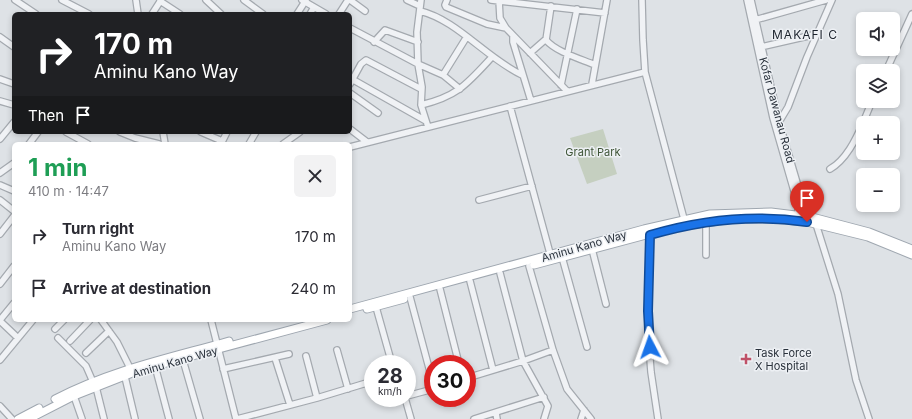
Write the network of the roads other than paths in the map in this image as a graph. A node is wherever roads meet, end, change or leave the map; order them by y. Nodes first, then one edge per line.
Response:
1 (15, 0) edge
2 (62, 0) edge
3 (136, 0) edge
4 (160, 0) edge
5 (206, 0) edge
6 (244, 0) edge
7 (304, 0) edge
8 (349, 0) edge
9 (407, 0) edge
10 (447, 0) edge
11 (491, 0) edge
12 (567, 0) edge
13 (608, 0) edge
14 (642, 0) edge
15 (747, 0) edge
16 (751, 0) edge
17 (826, 0) edge
18 (832, 0) edge
19 (499, 1) edge
20 (543, 3) edge
21 (420, 6) edge
22 (551, 6) junction
23 (314, 7) junction
24 (566, 8) junction
25 (577, 9) junction
26 (365, 11) dead end
27 (33, 12) edge
28 (85, 12) edge
29 (138, 12) edge
30 (153, 12) edge
31 (177, 12) edge
32 (217, 12) edge
33 (260, 12) edge
34 (298, 12) edge
35 (311, 12) edge
36 (323, 12) edge
37 (340, 12) edge
38 (605, 13) junction
39 (912, 14) edge
40 (755, 20) junction
41 (910, 20) edge
42 (506, 28) junction
43 (352, 29) edge
44 (817, 34) junction
45 (0, 37) edge
46 (513, 37) junction
47 (466, 38) junction
48 (546, 39) junction
49 (374, 42) junction
50 (418, 42) junction
51 (12, 46) edge
52 (761, 47) junction
53 (530, 53) junction
54 (568, 54) junction
55 (492, 57) junction
56 (418, 64) junction
57 (889, 64) edge
58 (595, 65) junction
59 (645, 72) junction
60 (443, 75) junction
61 (522, 75) junction
62 (0, 79) edge
63 (352, 79) edge
64 (352, 82) edge
65 (12, 83) edge
66 (592, 84) junction
67 (561, 85) junction
68 (460, 89) junction
69 (422, 90) junction
70 (567, 91) junction
71 (352, 94) edge
72 (0, 101) edge
73 (531, 101) junction
74 (12, 104) edge
75 (421, 105) junction
76 (510, 106) junction
77 (378, 113) dead end
78 (778, 122) junction
79 (12, 124) edge
80 (427, 124) junction
81 (352, 131) edge
82 (69, 134) edge
83 (125, 134) edge
84 (205, 134) edge
85 (297, 134) edge
86 (0, 139) edge
87 (856, 139) edge
88 (82, 142) edge
89 (151, 142) edge
90 (220, 142) edge
91 (286, 142) edge
92 (367, 142) junction
93 (352, 146) edge
94 (12, 166) edge
95 (830, 169) dead end
96 (0, 174) edge
97 (0, 185) edge
98 (532, 186) junction
99 (12, 190) edge
100 (0, 200) edge
101 (479, 200) dead end
102 (12, 209) edge
103 (798, 215) junction
104 (812, 217) junction
105 (12, 219) edge
106 (709, 219) junction
107 (684, 220) junction
108 (816, 224) junction
109 (0, 234) edge
110 (650, 235) junction
111 (592, 249) junction
112 (912, 249) edge
113 (706, 255) dead end
114 (912, 255) edge
115 (551, 257) junction
116 (562, 257) junction
117 (529, 266) junction
118 (12, 268) edge
119 (500, 273) junction
120 (1, 281) edge
121 (470, 281) junction
122 (440, 289) junction
123 (410, 297) junction
124 (606, 304) dead end
125 (12, 306) edge
126 (376, 306) junction
127 (352, 308) edge
128 (352, 313) edge
129 (0, 320) edge
130 (32, 322) edge
131 (62, 322) edge
132 (88, 322) edge
133 (102, 322) edge
134 (211, 322) edge
135 (301, 322) edge
136 (319, 322) edge
137 (55, 329) dead end
138 (109, 331) junction
139 (18, 338) junction
140 (58, 338) dead end
141 (70, 341) dead end
142 (217, 347) junction
143 (587, 347) dead end
144 (337, 350) dead end
145 (553, 350) junction
146 (86, 353) dead end
147 (289, 354) dead end
148 (390, 355) edge
149 (426, 355) edge
150 (457, 355) edge
151 (306, 356) dead end
152 (275, 358) junction
153 (0, 360) edge
154 (182, 360) junction
155 (523, 361) junction
156 (155, 366) junction
157 (130, 368) junction
158 (223, 369) junction
159 (493, 370) junction
160 (476, 375) edge
161 (125, 376) junction
162 (364, 384) edge
163 (94, 385) junction
164 (348, 389) junction
165 (74, 396) junction
166 (544, 397) junction
167 (317, 398) junction
168 (290, 405) junction
169 (0, 406) edge
170 (408, 407) edge
171 (584, 410) junction
172 (496, 413) junction
173 (12, 419) edge
174 (18, 419) edge
175 (29, 419) edge
176 (82, 419) edge
177 (104, 419) edge
178 (136, 419) edge
179 (169, 419) edge
180 (200, 419) edge
181 (236, 419) edge
182 (411, 419) edge
183 (474, 419) edge
184 (497, 419) edge
185 (544, 419) edge
186 (581, 419) edge
187 (592, 419) edge
188 (658, 419) edge
189 (869, 419) edge

1 - 27 street
2 - 28 street
3 - 29 street
4 - 30 street
4 - 31 street
5 - 32 street
6 - 33 street
7 - 23 street
7 - 34 street
8 - 26 street
8 - 37 street
9 - 21 street
10 - 42 street
11 - 19 street
12 - 24 street
13 - 38 street
14 - 59 street
15 - 103 street, Kofar Dawanau Road
16 - 40 street, Kofar Dawanau Road
17 - 40 street
18 - 44 street
19 - 20 street
19 - 42 street
20 - 22 street
21 - 47 street
21 - 50 street
22 - 24 street
22 - 48 street
23 - 35 street
23 - 36 street
24 - 25 street
25 - 38 street
25 - 54 street
38 - 58 street
39 - 41 street
40 - 52 street, Kofar Dawanau Road
41 - 57 street
42 - 46 street
43 - 49 street
44 - 52 street
44 - 78 street
45 - 51 street
46 - 53 street
46 - 61 street
47 - 55 street
47 - 60 street
48 - 53 street
48 - 54 street
49 - 50 street
49 - 56 street
50 - 56 street
52 - 78 street, Kofar Dawanau Road
53 - 67 street
54 - 58 street
54 - 67 street
55 - 61 street
55 - 68 street
56 - 60 street
56 - 69 street
58 - 66 street
59 - 66 street
59 - 107 street
60 - 68 street
61 - 73 street
62 - 65 street
63 - 69 street
64 - 80 street
66 - 70 street
67 - 70 street
68 - 75 street
69 - 75 street
70 - 73 street
71 - 77 street
72 - 74 street
73 - 76 street
75 - 80 street
76 - 80 street
76 - 98 street
78 - 104 street, Kofar Dawanau Road
79 - 86 street
80 - 92 street
81 - 92 street
82 - 88 street
83 - 89 street
84 - 90 street
85 - 91 street
87 - 95 street
92 - 93 street
94 - 96 street
97 - 99 street
98 - 101 street
98 - 115 street
100 - 102 street
103 - 104 main road, Aminu Kano Way
103 - 106 main road, Aminu Kano Way
104 - 112 main road, Aminu Kano Way
105 - 109 street
106 - 107 main road, Aminu Kano Way
106 - 108 main road, Aminu Kano Way
106 - 110 main road, Aminu Kano Way
106 - 113 street
107 - 115 main road, Aminu Kano Way
108 - 114 main road, Aminu Kano Way
108 - 189 street
110 - 111 main road, Aminu Kano Way
110 - 188 street
111 - 116 main road, Aminu Kano Way
111 - 124 street
115 - 116 main road, Aminu Kano Way
115 - 117 main road, Aminu Kano Way
115 - 127 main road, Aminu Kano Way
116 - 143 street
117 - 119 main road, Aminu Kano Way
117 - 145 street
118 - 120 street
119 - 121 main road, Aminu Kano Way
119 - 155 street
121 - 122 main road, Aminu Kano Way
121 - 159 street
122 - 123 main road, Aminu Kano Way
122 - 150 street
123 - 126 main road, Aminu Kano Way
123 - 149 street
125 - 129 street
126 - 128 main road, Aminu Kano Way
126 - 148 street
129 - 139 street
130 - 139 street
131 - 137 street
132 - 141 street
133 - 138 street
134 - 142 street
135 - 142 main road, Aminu Kano Way
136 - 142 main road, Aminu Kano Way
138 - 146 street
138 - 157 street
139 - 153 street
140 - 163 street
142 - 154 main road, Aminu Kano Way
142 - 157 main road, Aminu Kano Way
142 - 158 street
144 - 164 street
145 - 155 street
145 - 171 street
147 - 152 street
151 - 167 street
152 - 158 street
152 - 168 street
154 - 156 main road, Aminu Kano Way
154 - 180 street
155 - 159 street
155 - 166 street
156 - 161 main road, Aminu Kano Way
156 - 179 street
157 - 163 main road, Aminu Kano Way
158 - 181 street
159 - 160 street
161 - 163 main road, Aminu Kano Way
161 - 178 street
162 - 164 street
163 - 165 main road, Aminu Kano Way
163 - 174 main road, Aminu Kano Way
163 - 177 street
164 - 167 street
165 - 175 main road, Aminu Kano Way
165 - 176 street
166 - 172 street
166 - 185 street
167 - 168 street
168 - 181 street
169 - 173 street
170 - 182 street
171 - 186 street
171 - 187 street
172 - 183 street
172 - 184 street

